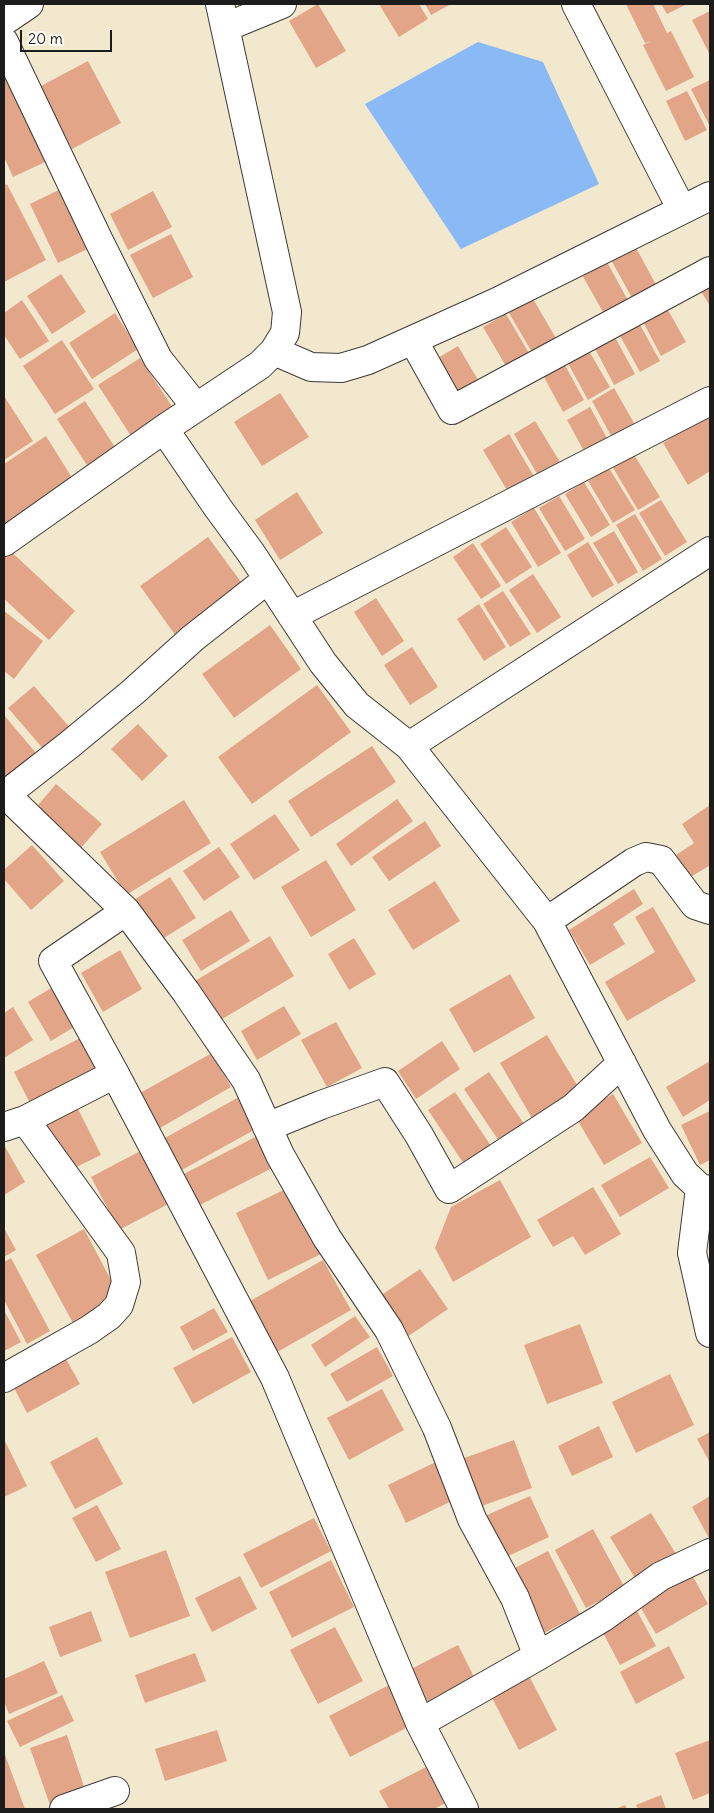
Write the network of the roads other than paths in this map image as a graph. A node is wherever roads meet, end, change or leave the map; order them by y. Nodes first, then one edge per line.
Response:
1 (29, 4) edge
2 (282, 4) edge
3 (576, 4) edge
4 (223, 15) edge
5 (4, 21) edge
6 (4, 42) edge
7 (710, 196) edge
8 (682, 210) junction
9 (710, 272) edge
10 (413, 340) junction
11 (274, 351) junction
12 (710, 401) edge
13 (196, 408) junction
14 (164, 429) junction
15 (4, 542) edge
16 (710, 550) edge
17 (268, 579) junction
18 (292, 616) junction
19 (409, 746) junction
20 (4, 794) edge
21 (710, 910) edge
22 (126, 911) junction
23 (547, 921) junction
24 (622, 1063) junction
25 (115, 1074) junction
26 (14, 1123) edge
27 (267, 1127) junction
28 (705, 1189) edge
29 (710, 1334) edge
30 (4, 1378) edge
31 (710, 1553) edge
32 (538, 1656) junction
33 (420, 1723) junction
34 (114, 1791) dead end
35 (64, 1809) edge
36 (464, 1809) edge

1 - 5 street
2 - 4 street
3 - 8 street
4 - 11 street
6 - 13 street
7 - 8 street
8 - 10 street
9 - 10 street
10 - 11 street
11 - 13 street
12 - 18 street
13 - 14 street
14 - 15 street
14 - 17 street
16 - 19 street
17 - 18 street
17 - 20 street
18 - 19 street
19 - 23 street
20 - 22 street
21 - 23 street
22 - 25 street
22 - 27 street
23 - 24 street
24 - 27 street
24 - 28 street
25 - 26 street
25 - 33 street
26 - 30 street
27 - 32 street
28 - 29 street
31 - 32 street
32 - 33 street
33 - 36 street
34 - 35 street

